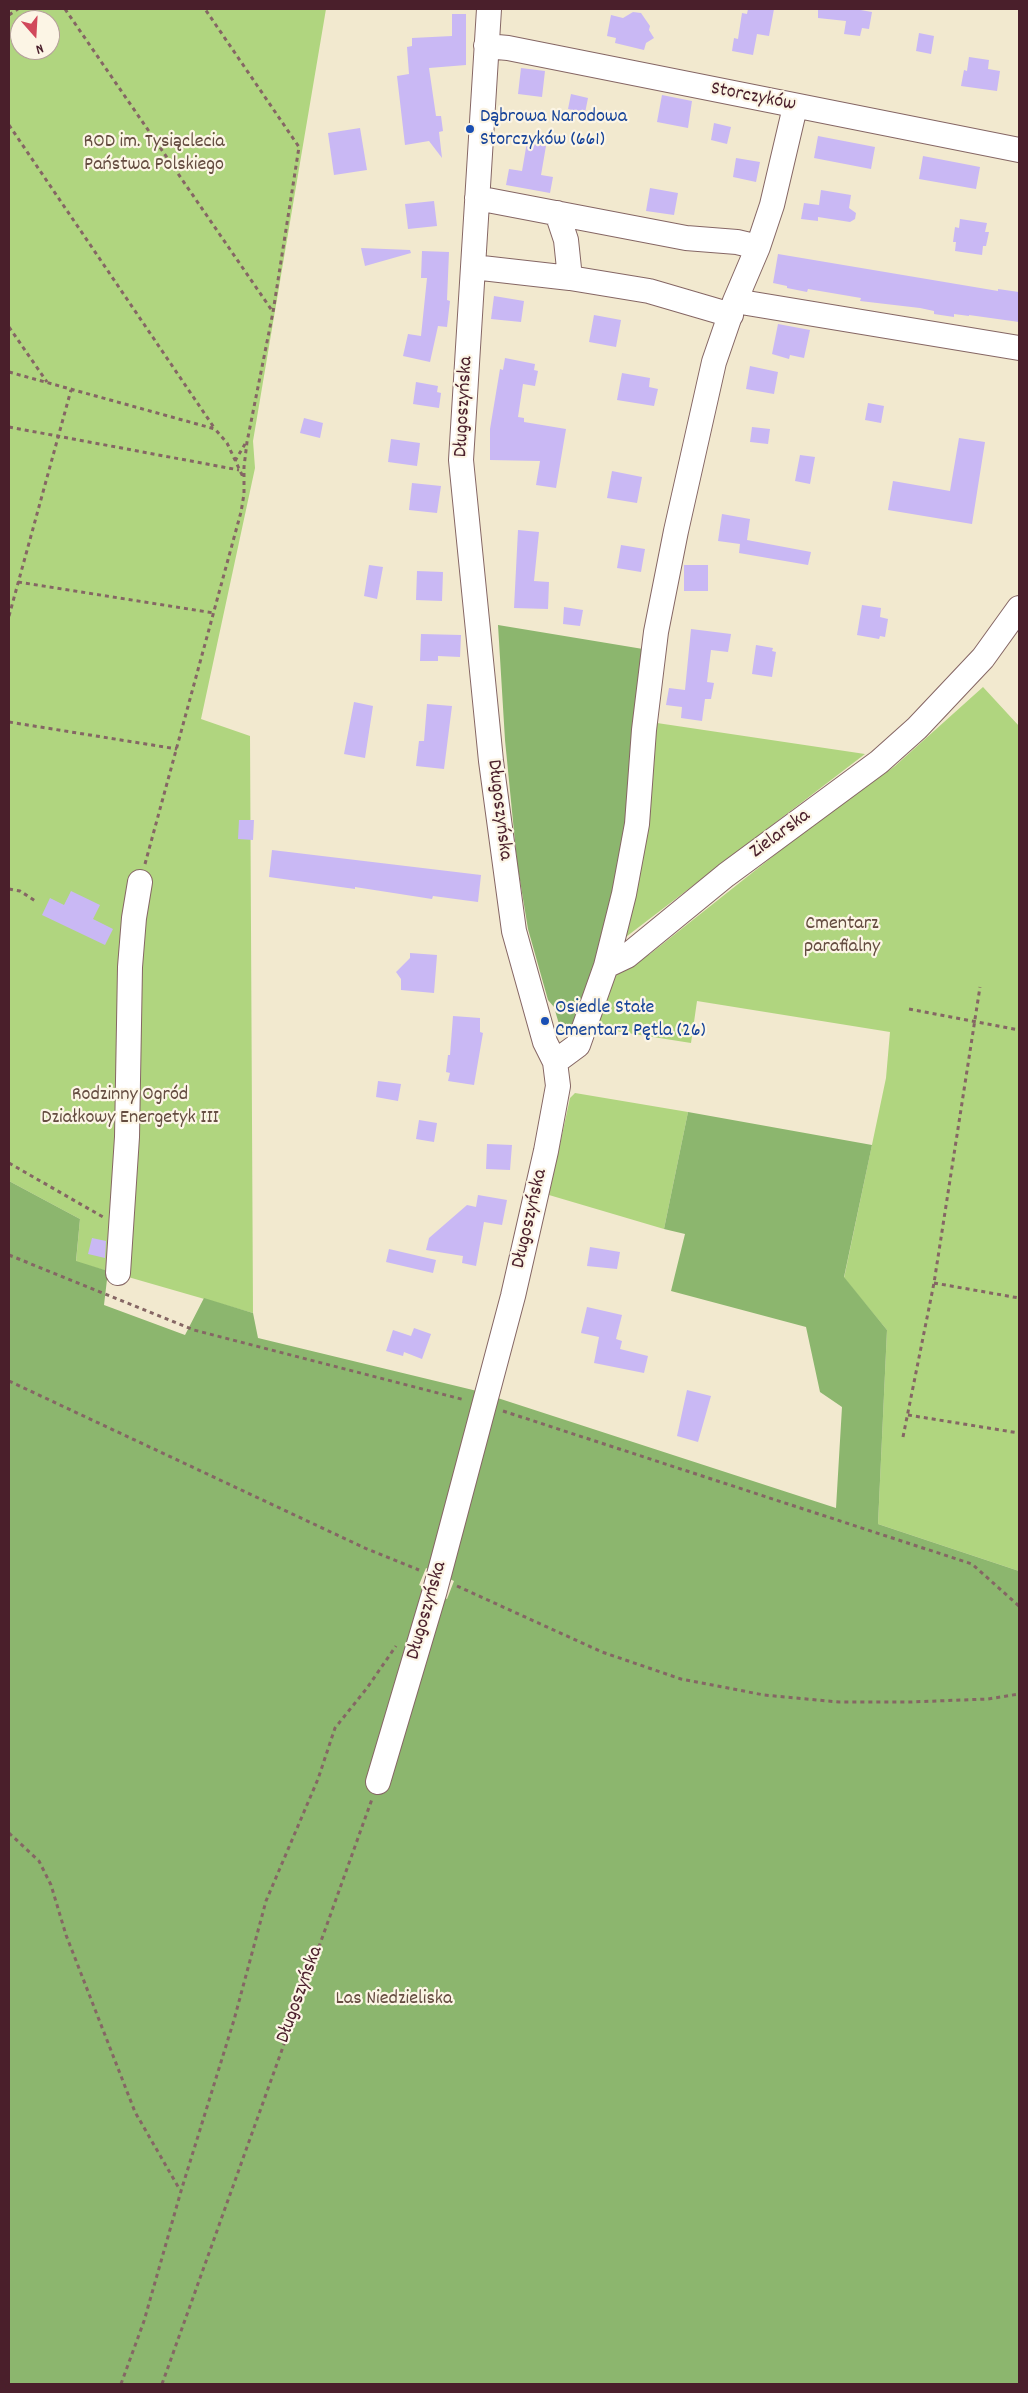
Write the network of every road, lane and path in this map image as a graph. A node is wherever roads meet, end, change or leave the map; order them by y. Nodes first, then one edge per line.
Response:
1 (18, 9) edge
2 (65, 9) edge
3 (206, 9) edge
4 (489, 9) edge
5 (9, 15) edge
6 (486, 46) junction
7 (795, 107) junction
8 (9, 125) edge
9 (1019, 150) edge
10 (477, 198) junction
11 (557, 213) junction
12 (758, 247) junction
13 (473, 266) junction
14 (570, 278) junction
15 (733, 308) junction
16 (273, 312) junction
17 (9, 327) edge
18 (1019, 348) edge
19 (9, 372) edge
20 (47, 383) junction
21 (72, 390) junction
22 (9, 427) edge
23 (215, 429) junction
24 (60, 437) junction
25 (247, 442) junction
26 (235, 461) junction
27 (239, 470) junction
28 (244, 478) junction
29 (18, 582) junction
30 (1019, 608) edge
31 (214, 613) junction
32 (9, 616) edge
33 (9, 722) edge
34 (176, 748) junction
35 (140, 882) joint
36 (9, 889) edge
37 (37, 902) dead end
38 (606, 966) junction
39 (980, 986) dead end
40 (909, 1009) dead end
41 (974, 1021) junction
42 (1019, 1030) edge
43 (555, 1062) junction
44 (9, 1163) edge
45 (123, 1229) junction
46 (9, 1255) edge
47 (118, 1273) dead end
48 (934, 1283) junction
49 (1019, 1298) edge
50 (9, 1381) edge
51 (484, 1405) junction
52 (908, 1415) junction
53 (1019, 1433) edge
54 (903, 1437) dead end
55 (438, 1578) junction
56 (1019, 1606) edge
57 (399, 1642) dead end
58 (1019, 1694) edge
59 (378, 1782) joint
60 (9, 1833) edge
61 (181, 2191) junction
62 (121, 2384) edge
63 (162, 2384) edge

1 - 5 path
2 - 16 path
3 - 16 path
4 - 6 street, Długoszyńska
6 - 7 street, Storczyków
6 - 10 street, Długoszyńska
7 - 9 street, Storczyków
7 - 12 street
8 - 23 path
10 - 11 street
10 - 13 street, Długoszyńska
11 - 12 street
11 - 14 street
12 - 15 street
13 - 14 street
13 - 43 street, Długoszyńska
14 - 15 street
15 - 18 street
15 - 38 street
16 - 25 path
17 - 20 path
19 - 20 path
20 - 21 path
21 - 23 path
21 - 24 path
22 - 24 path
23 - 26 path
24 - 27 path
24 - 29 path
25 - 26 path
25 - 28 path
26 - 27 path
27 - 28 path
28 - 31 path
29 - 31 path
29 - 32 path
30 - 38 street, Zielarska
31 - 34 path
33 - 34 path
34 - 35 path
35 - 45 street
36 - 37 path
38 - 43 street
39 - 41 path
40 - 41 path
41 - 42 path
41 - 48 path
43 - 51 street, Długoszyńska
44 - 45 path
45 - 47 street
46 - 51 path
48 - 49 path
48 - 52 path
50 - 55 path
51 - 55 street, Długoszyńska
51 - 56 path
52 - 53 path
52 - 54 path
55 - 58 path
55 - 59 street, Długoszyńska
57 - 61 path
59 - 63 path, Długoszyńska
60 - 61 path
61 - 62 path

